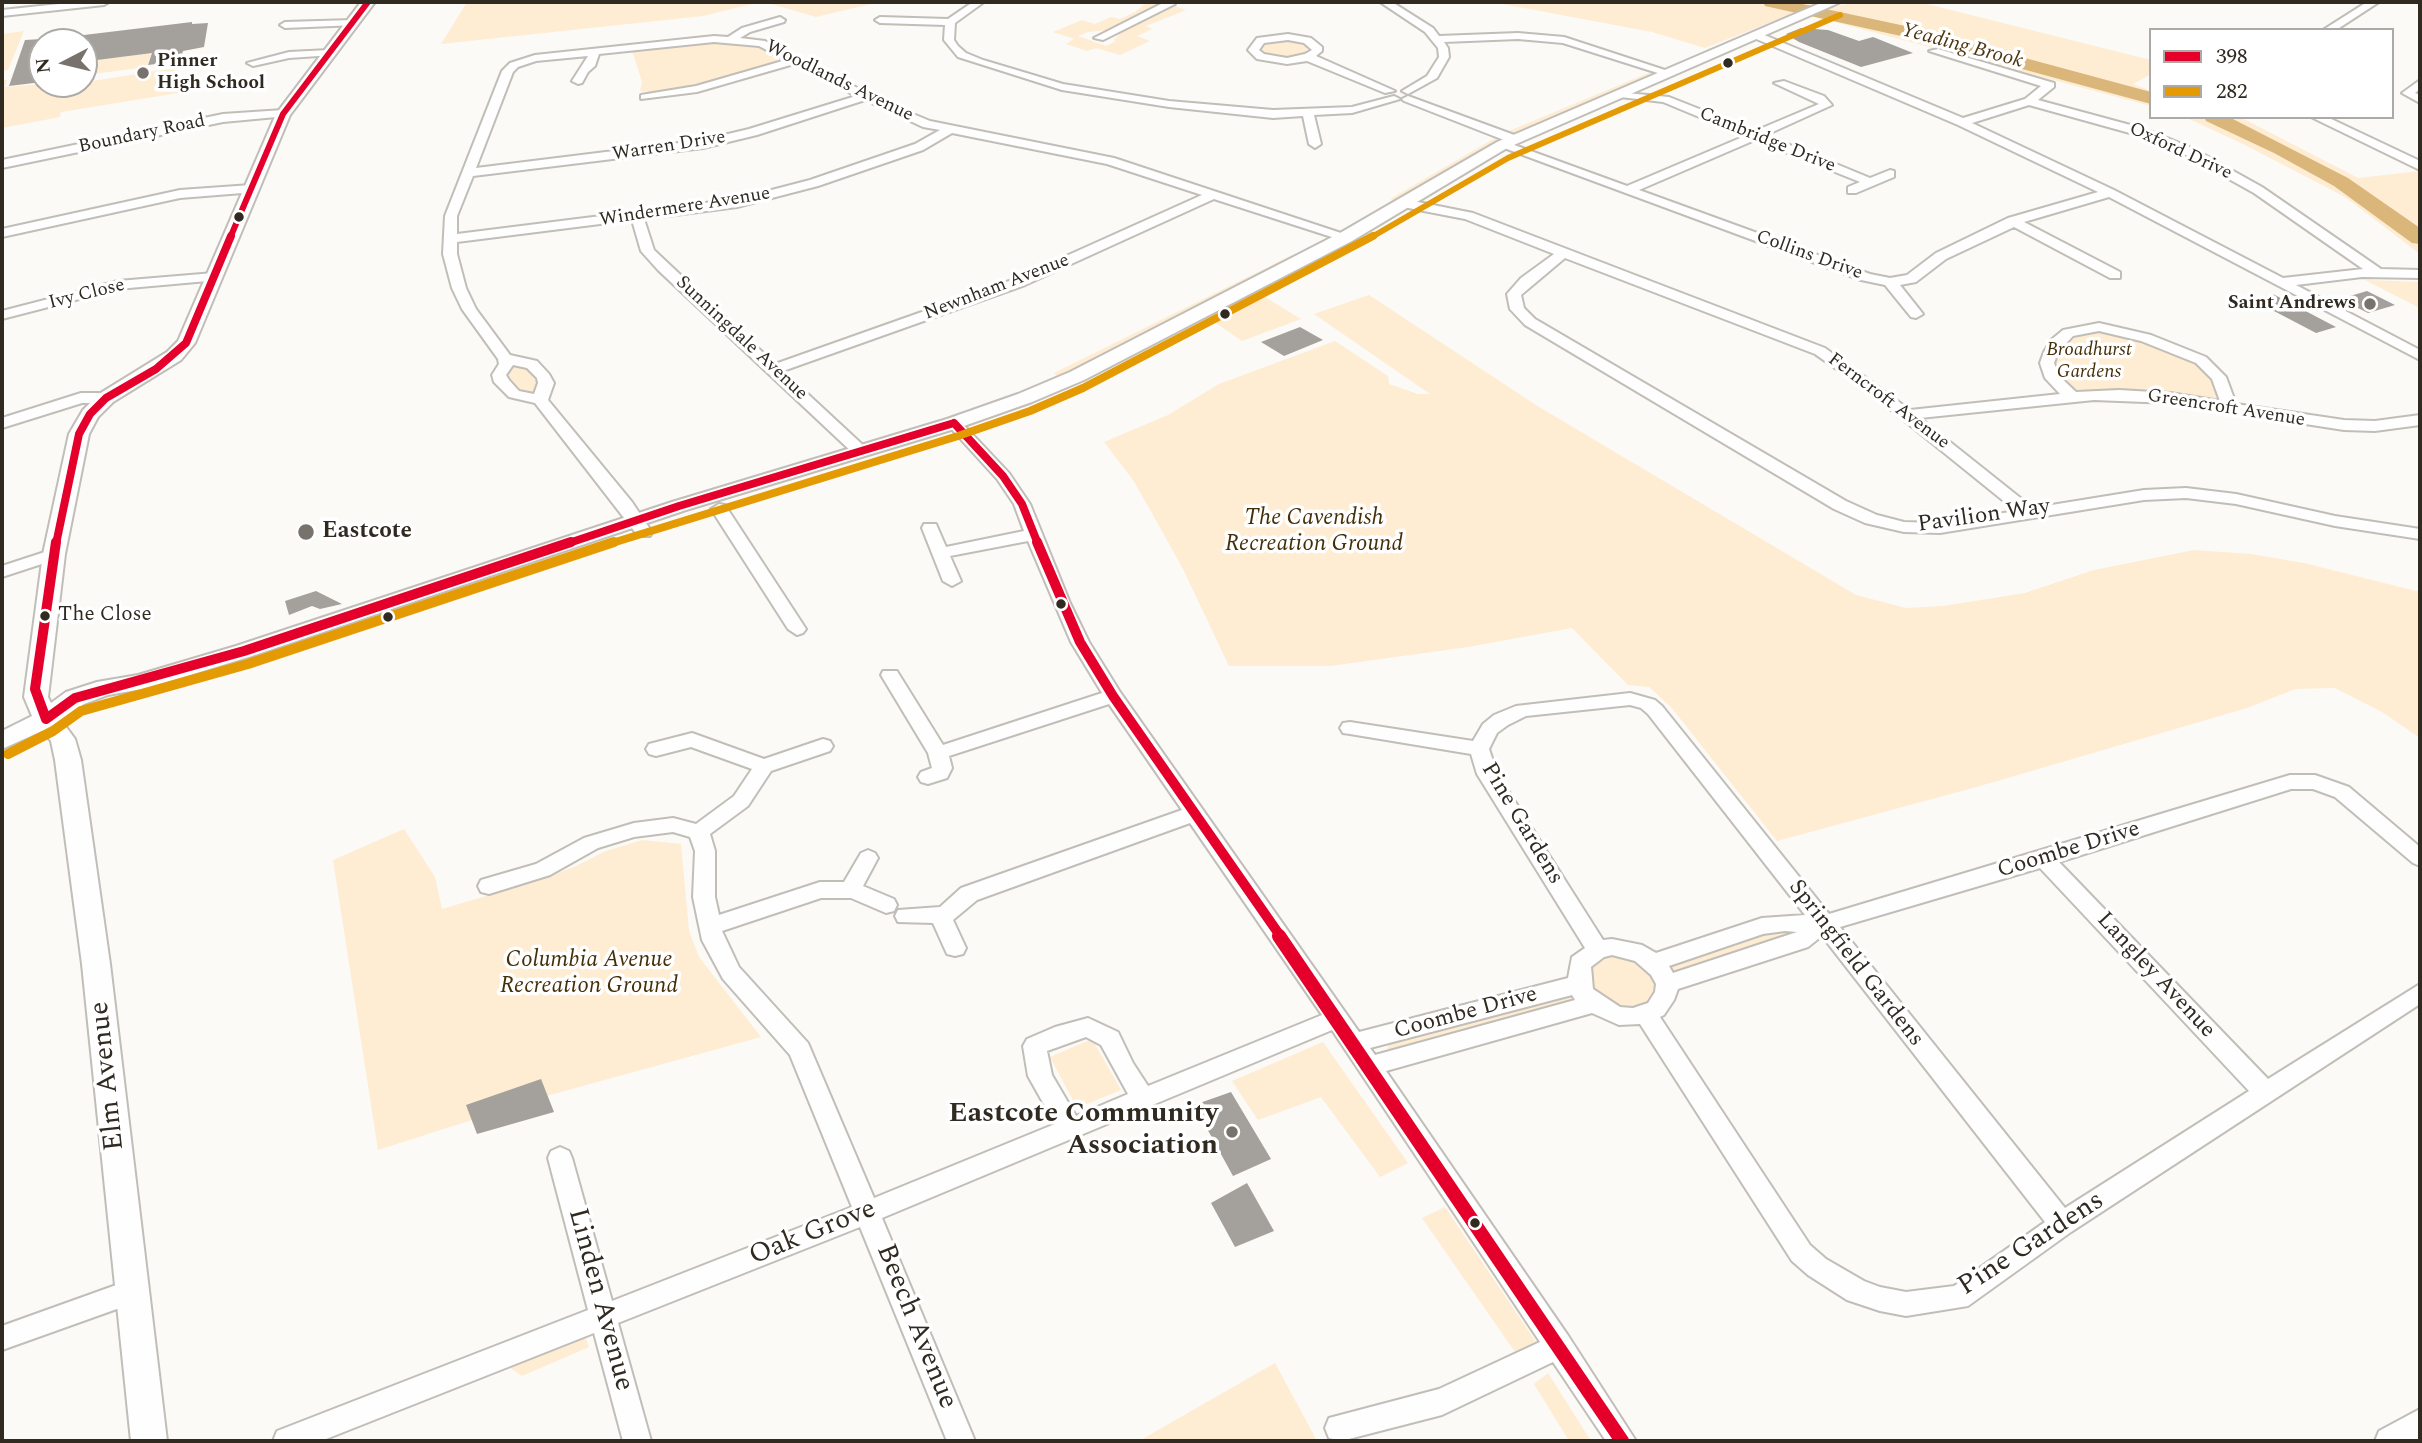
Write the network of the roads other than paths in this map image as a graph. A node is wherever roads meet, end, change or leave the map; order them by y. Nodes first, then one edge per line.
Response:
1 (104, 2) edge
2 (368, 2) edge
3 (979, 2) edge
4 (1385, 2) edge
5 (1834, 2) edge
6 (2374, 2) edge
7 (1172, 3) edge
8 (59, 4) edge
9 (2, 13) edge
10 (780, 20) dead end
11 (880, 20) dead end
12 (950, 22) junction
13 (353, 23) junction
14 (285, 25) dead end
15 (2331, 28) edge
16 (1758, 36) junction
17 (1099, 38) dead end
18 (732, 39) junction
19 (1438, 39) junction
20 (595, 51) junction
21 (1934, 51) dead end
22 (329, 53) junction
23 (1308, 57) junction
24 (797, 60) junction
25 (253, 63) dead end
26 (1668, 73) junction
27 (1651, 80) junction
28 (578, 81) dead end
29 (1780, 83) dead end
30 (2420, 83) edge
31 (1620, 94) junction
32 (1392, 95) junction
33 (1408, 95) junction
34 (866, 96) junction
35 (645, 97) dead end
36 (1665, 99) junction
37 (2420, 100) edge
38 (2029, 101) junction
39 (283, 114) junction
40 (1308, 114) junction
41 (2321, 119) edge
42 (1962, 122) junction
43 (950, 129) junction
44 (1754, 137) junction
45 (1508, 142) junction
46 (1315, 144) dead end
47 (2420, 153) edge
48 (2401, 156) junction
49 (2, 164) edge
50 (2420, 166) edge
51 (467, 173) junction
52 (1891, 174) dead end
53 (1870, 183) junction
54 (251, 189) junction
55 (1852, 190) dead end
56 (1628, 191) junction
57 (2110, 193) junction
58 (1214, 194) junction
59 (1441, 195) dead end
60 (1403, 203) junction
61 (1457, 213) junction
62 (637, 217) junction
63 (2013, 222) junction
64 (2, 233) edge
65 (1346, 237) junction
66 (450, 239) junction
67 (1565, 252) junction
68 (2376, 272) junction
69 (2420, 274) edge
70 (2115, 275) dead end
71 (214, 276) junction
72 (1890, 282) junction
73 (2280, 284) junction
74 (1916, 314) dead end
75 (2, 315) edge
76 (2420, 356) edge
77 (505, 359) junction
78 (774, 369) junction
79 (2072, 397) junction
80 (106, 398) junction
81 (540, 400) junction
82 (2230, 407) junction
83 (1907, 415) junction
84 (2420, 420) edge
85 (2, 423) edge
86 (954, 423) junction
87 (860, 451) junction
88 (719, 509) dead end
89 (2029, 513) junction
90 (640, 526) junction
91 (930, 528) dead end
92 (1035, 534) junction
93 (2420, 534) edge
94 (942, 553) junction
95 (54, 554) junction
96 (2, 572) edge
97 (952, 581) dead end
98 (797, 629) dead end
99 (890, 675) dead end
100 (1113, 696) junction
101 (1648, 705) joint
102 (46, 719) junction
103 (2, 726) edge
104 (1350, 728) dead end
105 (2, 741) edge
106 (823, 746) dead end
107 (656, 749) dead end
108 (1479, 749) junction
109 (937, 753) junction
110 (764, 766) junction
111 (928, 777) dead end
112 (1195, 813) junction
113 (699, 832) junction
114 (868, 858) dead end
115 (2420, 858) edge
116 (2045, 859) junction
117 (489, 886) dead end
118 (850, 890) junction
119 (886, 905) dead end
120 (906, 916) dead end
121 (940, 916) junction
122 (1823, 924) junction
123 (709, 927) junction
124 (955, 948) dead end
125 (1598, 950) junction
126 (1654, 962) junction
127 (1578, 984) junction
128 (1667, 984) junction
129 (2420, 993) edge
130 (1593, 1004) junction
131 (1646, 1014) junction
132 (1335, 1019) junction
133 (1354, 1043) junction
134 (1370, 1066) junction
135 (2266, 1093) junction
136 (1144, 1099) junction
137 (1071, 1129) junction
138 (560, 1158) dead end
139 (869, 1212) junction
140 (2062, 1224) junction
141 (133, 1291) junction
142 (604, 1317) junction
143 (2, 1338) edge
144 (1559, 1346) junction
145 (2420, 1423) edge
146 (1339, 1428) dead end
147 (149, 1441) edge
148 (287, 1441) edge
149 (637, 1441) edge
150 (961, 1441) edge
151 (1622, 1441) edge
152 (2392, 1441) edge

1 - 8 street
2 - 13 street, Elm Avenue
3 - 12 street
4 - 19 street
5 - 16 street
6 - 15 street
7 - 17 street
8 - 9 street
10 - 18 street
11 - 12 street
12 - 40 street
13 - 14 street
13 - 22 street, Elm Avenue
16 - 26 street
16 - 42 street
18 - 20 street, Woodlands Avenue
18 - 24 street, Woodlands Avenue
19 - 26 street
19 - 33 street
20 - 28 street
20 - 51 street, Woodlands Avenue
21 - 38 street
22 - 25 street
22 - 39 street, Elm Avenue
23 - 23 street
23 - 32 street
24 - 34 street, Woodlands Avenue
24 - 35 street
26 - 27 street
27 - 31 street
27 - 36 street
29 - 44 street
30 - 37 street
31 - 36 street, Cambridge Drive
31 - 45 street
32 - 33 street
32 - 40 street
33 - 45 street, Collins Drive
34 - 43 street, Woodlands Avenue
34 - 51 street, Warren Drive
36 - 44 street, Cambridge Drive
38 - 42 street
38 - 68 street, Oxford Drive
39 - 49 street, Boundary Road
39 - 54 street, Elm Avenue
40 - 46 street
41 - 48 street
42 - 57 street
43 - 58 street, Woodlands Avenue
43 - 62 street, Windermere Avenue
44 - 53 street, Cambridge Drive
44 - 56 street
45 - 56 street, Collins Drive
45 - 60 street
47 - 48 street
48 - 50 street
51 - 66 street, Woodlands Avenue
52 - 53 street
53 - 55 street
54 - 64 street
54 - 71 street, Elm Avenue
56 - 72 street, Collins Drive
57 - 63 street, Collins Drive
57 - 73 street
58 - 65 street, Woodlands Avenue
58 - 78 street, Newnham Avenue
59 - 61 street, Ferncroft Avenue
60 - 61 street, Ferncroft Avenue
60 - 65 street
61 - 67 street, Ferncroft Avenue
62 - 66 street, Windermere Avenue
62 - 78 street, Sunningdale Avenue
63 - 70 street
63 - 72 street, Collins Drive
65 - 86 street
66 - 77 street, Woodlands Avenue
67 - 83 street, Ferncroft Avenue
67 - 89 street, Pavilion Way
68 - 69 street
68 - 73 street
71 - 75 street, Ivy Close
71 - 80 street, Elm Avenue
72 - 74 street
73 - 76 street
77 - 81 street
77 - 81 street, Woodlands Avenue
78 - 87 street, Sunningdale Avenue
79 - 82 street, Greencroft Avenue
79 - 82 street
79 - 83 street, Greencroft Avenue
80 - 85 street
80 - 95 street, Elm Avenue
81 - 90 street
82 - 84 street, Greencroft Avenue
83 - 89 street, Ferncroft Avenue
86 - 87 street
86 - 92 street
87 - 90 street
88 - 98 street
89 - 93 street, Pavilion Way
90 - 102 street
91 - 94 street
92 - 94 street
92 - 100 street
94 - 97 street
95 - 96 street
95 - 102 street, Elm Avenue
99 - 109 street
100 - 109 street
100 - 112 street
101 - 108 street, Pine Gardens
101 - 122 street, Springfield Gardens
102 - 103 street
102 - 105 street
102 - 141 street, Elm Avenue
104 - 108 street
106 - 110 street
107 - 110 street
108 - 125 street, Pine Gardens
109 - 111 street
110 - 113 street
112 - 121 street
112 - 132 street
113 - 117 street
113 - 123 street, Beech Avenue
114 - 118 street
115 - 116 street, Coombe Drive
116 - 122 street, Coombe Drive
116 - 135 street, Langley Avenue
118 - 119 street
118 - 123 street
120 - 121 street
121 - 124 street
122 - 126 street, Coombe Drive
122 - 128 street, Coombe Drive
122 - 140 street, Springfield Gardens
123 - 139 street, Beech Avenue
125 - 126 street
125 - 127 street
126 - 128 street
127 - 130 street
127 - 133 street, Coombe Drive
128 - 131 street
129 - 135 street, Pine Gardens
130 - 131 street
130 - 134 street, Coombe Drive
131 - 140 street, Pine Gardens
132 - 133 street
132 - 136 street, Oak Grove
133 - 134 street
134 - 144 street
135 - 140 street, Pine Gardens
136 - 137 street, Oak Grove
136 - 137 street
137 - 139 street, Oak Grove
138 - 142 street, Linden Avenue
139 - 142 street, Oak Grove
139 - 150 street, Beech Avenue
141 - 143 street
141 - 147 street, Elm Avenue
142 - 148 street, Oak Grove
142 - 149 street, Linden Avenue
144 - 146 street
144 - 151 street
145 - 152 street

